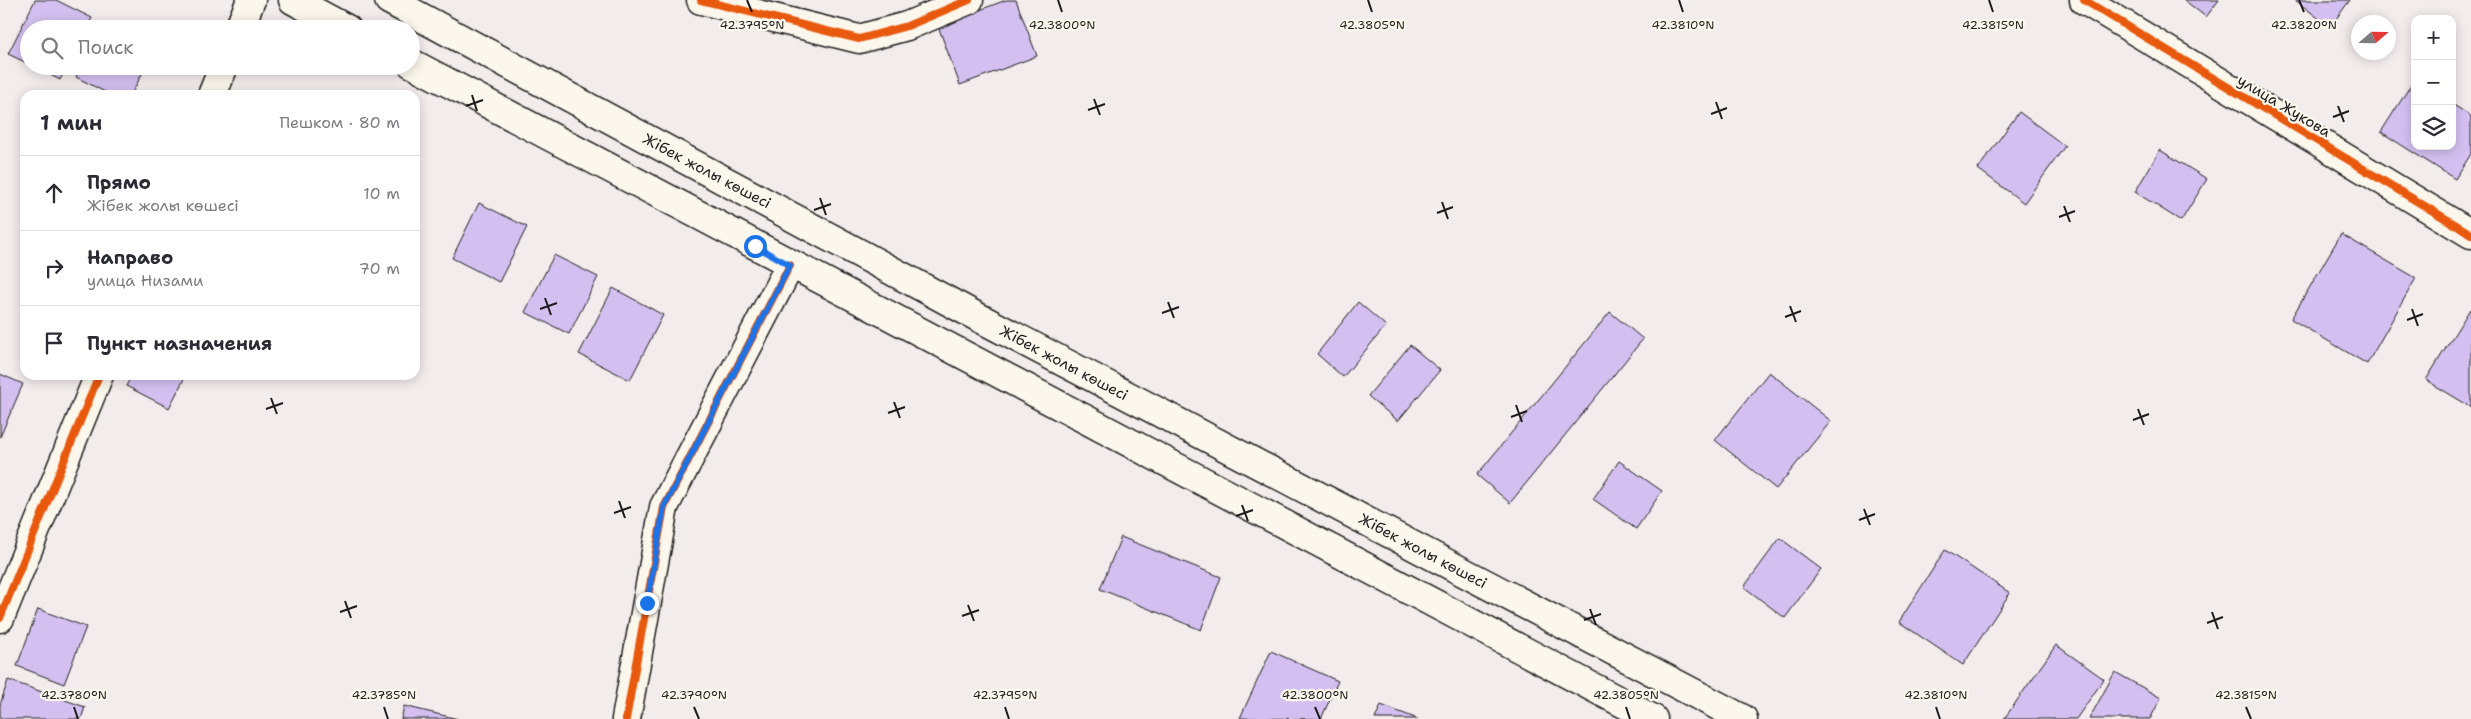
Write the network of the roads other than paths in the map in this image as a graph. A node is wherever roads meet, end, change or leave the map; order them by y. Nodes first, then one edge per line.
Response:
1 (251, 0) edge
2 (293, 0) edge
3 (389, 0) edge
4 (701, 0) edge
5 (969, 0) edge
6 (2084, 0) edge
7 (243, 20) edge
8 (330, 20) edge
9 (420, 68) edge
10 (220, 75) edge
11 (214, 90) edge
12 (2471, 234) edge
13 (790, 265) junction
14 (96, 380) edge
15 (0, 618) edge
16 (626, 719) edge
17 (1653, 719) edge
18 (1743, 719) edge

1 - 7 main road
2 - 8 main road
3 - 18 main road, Жібек жолы көшесі
4 - 5 main road
6 - 12 main road, улица Жукова
9 - 13 main road
10 - 11 main road
13 - 16 main road
13 - 17 main road
14 - 15 main road

